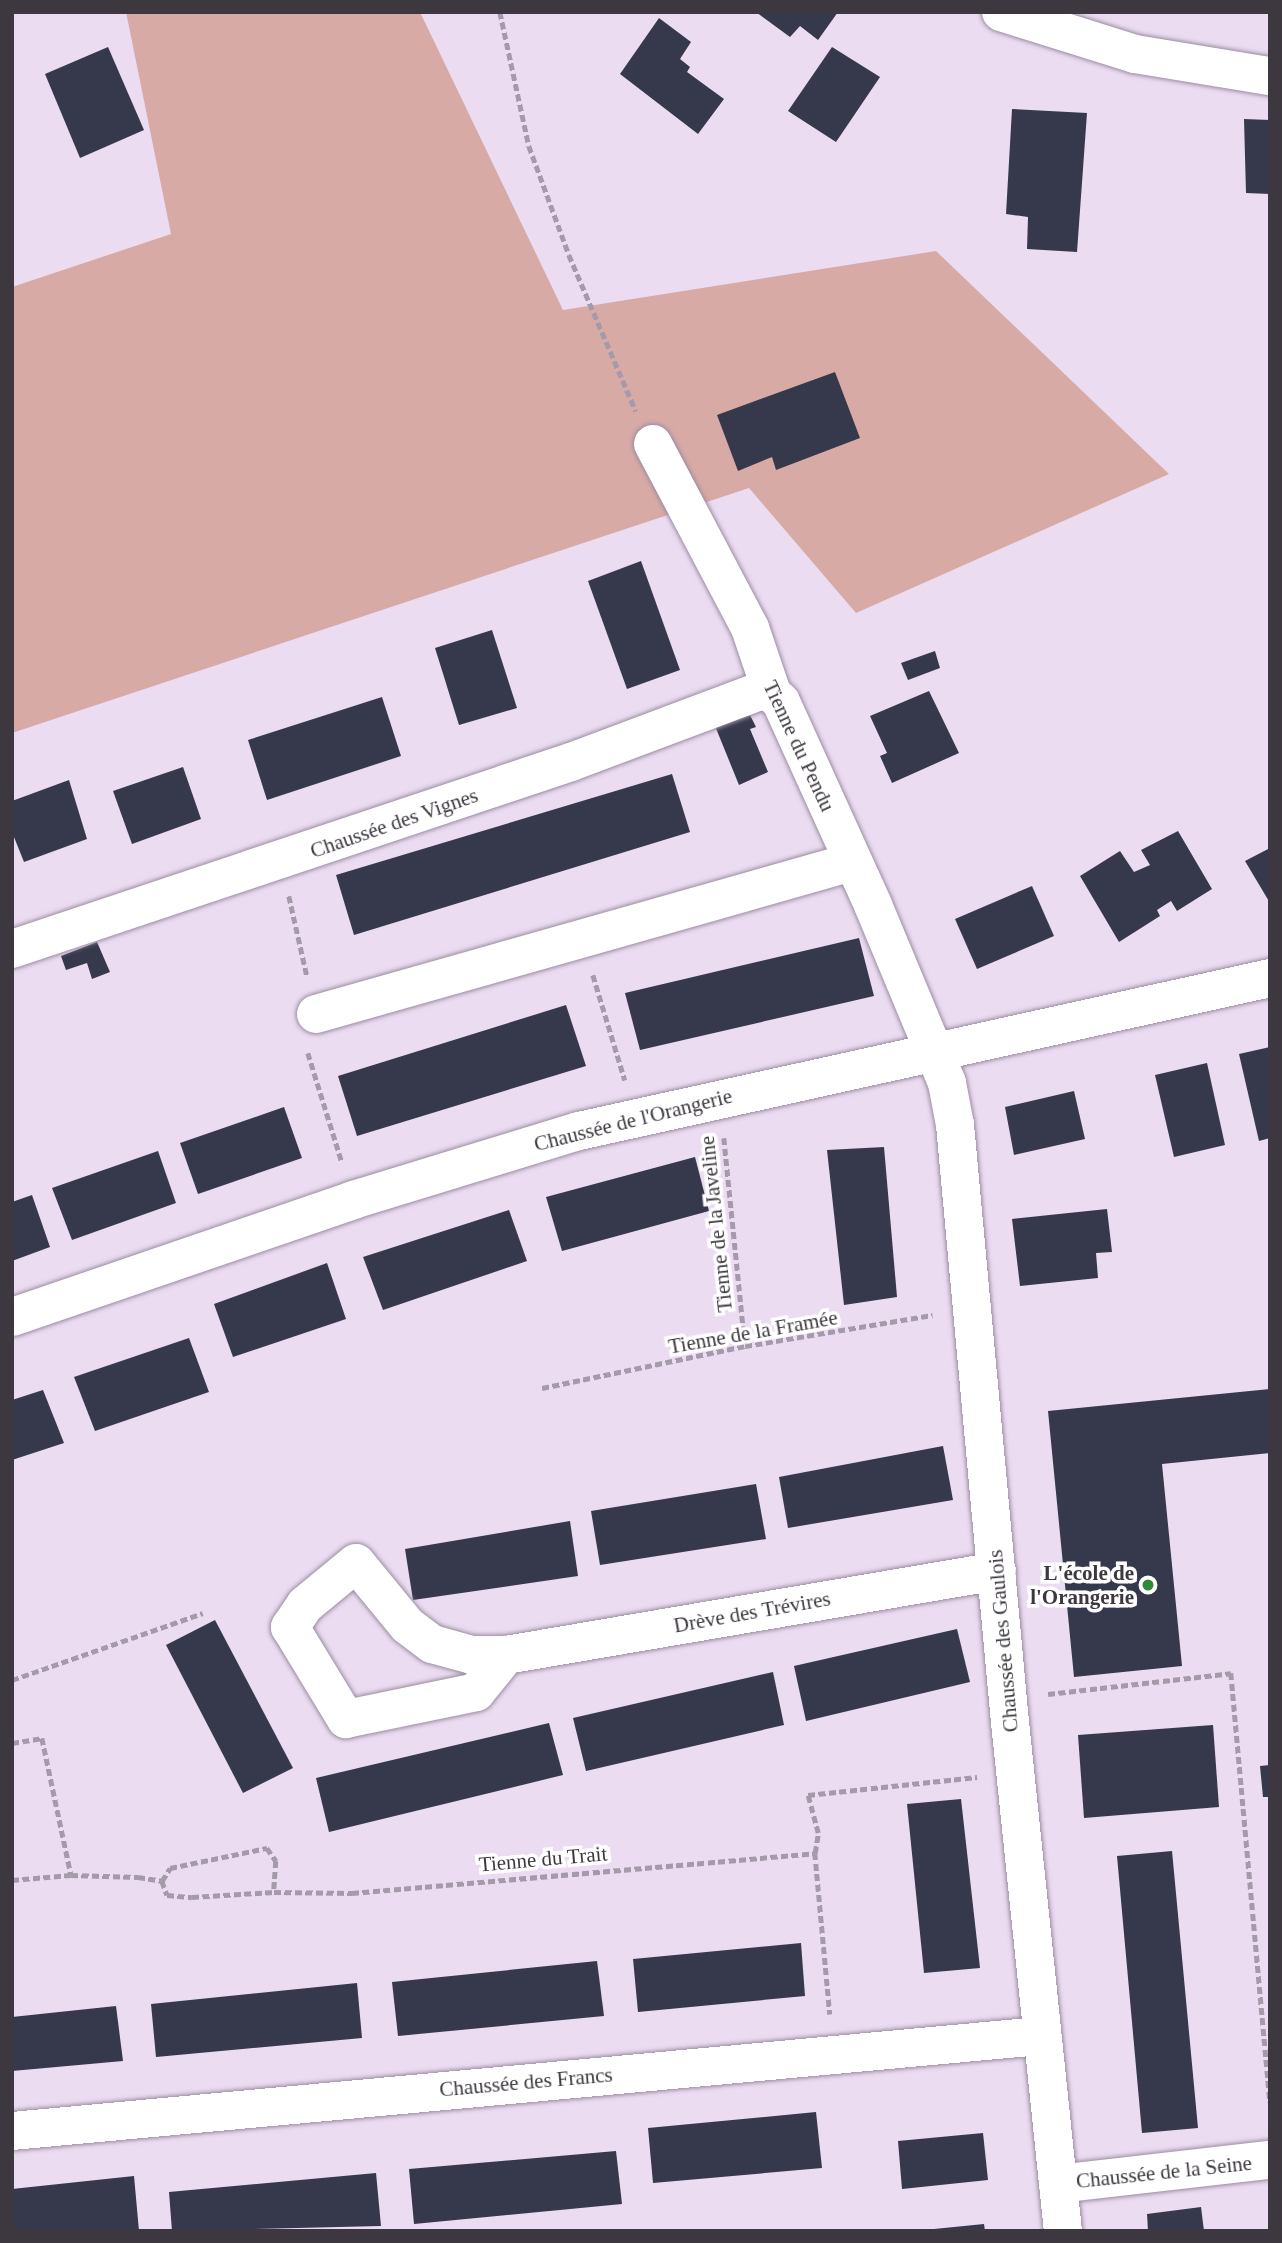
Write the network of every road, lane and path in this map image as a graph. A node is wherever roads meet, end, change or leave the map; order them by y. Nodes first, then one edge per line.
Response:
1 (500, 12) edge
2 (1001, 12) edge
3 (1270, 76) edge
4 (653, 444) joint
5 (772, 693) junction
6 (281, 861) junction
7 (852, 862) junction
8 (582, 937) junction
9 (12, 949) edge
10 (1270, 978) edge
11 (316, 1014) junction
12 (935, 1054) junction
13 (716, 1098) junction
14 (636, 1116) junction
15 (354, 1200) junction
16 (971, 1311) junction
17 (12, 1317) edge
18 (745, 1346) junction
19 (542, 1388) dead end
20 (997, 1571) junction
21 (204, 1613) dead end
22 (506, 1655) junction
23 (12, 1680) edge
24 (1083, 1692) dead end
25 (12, 1743) edge
26 (1015, 1773) junction
27 (815, 1853) junction
28 (71, 1875) junction
29 (12, 1880) edge
30 (162, 1881) junction
31 (274, 1892) junction
32 (1041, 2036) junction
33 (834, 2053) junction
34 (1270, 2102) edge
35 (12, 2131) edge
36 (1270, 2160) edge
37 (1058, 2184) junction
38 (1063, 2231) edge

1 - 4 path
2 - 3 street
4 - 5 street, Tienne du Pendu
5 - 6 street, Chaussée des Vignes
5 - 7 street, Tienne du Pendu
6 - 9 street, Chaussée des Vignes
6 - 11 path
7 - 8 street
7 - 12 street, Tienne du Pendu
8 - 11 street
8 - 14 path
10 - 12 street, Chaussée de l'Orangerie
11 - 15 path
12 - 13 street, Chaussée de l'Orangerie
12 - 16 street, Chaussée des Gaulois
13 - 14 street, Chaussée de l'Orangerie
13 - 18 path, Tienne de la Javeline
14 - 15 street, Chaussée de l'Orangerie
15 - 17 street, Chaussée de l'Orangerie
16 - 18 path, Tienne de la Framée
16 - 20 street, Chaussée des Gaulois
18 - 19 path, Tienne de la Framée
20 - 22 street, Drève des Trévires
20 - 26 street, Chaussée des Gaulois
21 - 23 path
22 - 22 street, Drève des Trévires
24 - 34 path
25 - 28 path
26 - 27 path
26 - 32 street, Chaussée des Gaulois
27 - 31 path, Tienne du Trait
27 - 33 path
28 - 29 path
28 - 30 path
30 - 31 path, Tienne du Trait
30 - 31 path
32 - 33 street, Chaussée des Francs
32 - 37 street, Chaussée des Gaulois
33 - 35 street, Chaussée des Francs
36 - 37 street, Chaussée de la Seine
37 - 38 street, Chaussée des Gaulois

